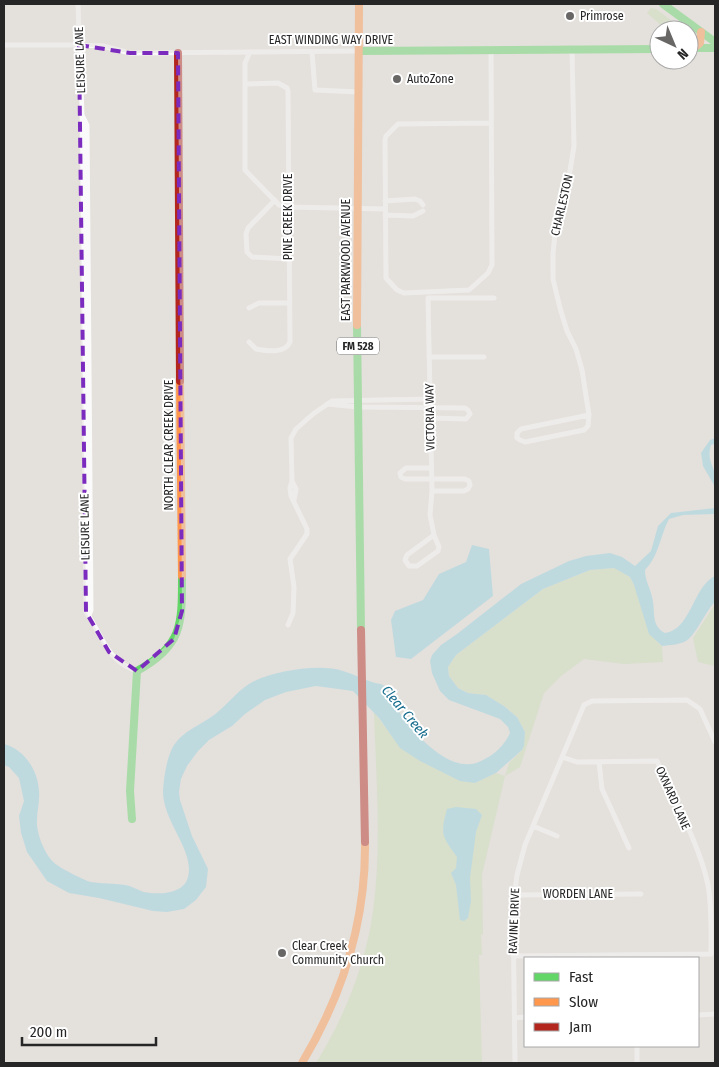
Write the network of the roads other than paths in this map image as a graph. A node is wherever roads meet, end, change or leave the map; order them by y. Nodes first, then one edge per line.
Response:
1 (78, 4) edge
2 (359, 4) edge
3 (663, 4) edge
4 (701, 32) junction
5 (715, 42) edge
6 (79, 44) junction
7 (699, 44) edge
8 (4, 46) edge
9 (699, 48) edge
10 (715, 48) edge
11 (491, 49) junction
12 (572, 49) junction
13 (649, 49) edge
14 (359, 51) junction
15 (240, 52) junction
16 (250, 52) junction
17 (312, 52) junction
18 (178, 53) junction
19 (245, 64) junction
20 (246, 84) junction
21 (359, 92) junction
22 (492, 124) junction
23 (275, 200) junction
24 (385, 200) junction
25 (288, 207) junction
26 (357, 209) junction
27 (385, 212) junction
28 (289, 259) junction
29 (494, 298) dead end
30 (289, 303) junction
31 (249, 308) dead end
32 (249, 342) dead end
33 (428, 357) junction
34 (484, 357) dead end
35 (430, 399) junction
36 (358, 403) junction
37 (430, 407) junction
38 (588, 415) junction
39 (430, 418) junction
40 (431, 468) junction
41 (431, 479) junction
42 (432, 490) junction
43 (434, 535) junction
44 (288, 625) dead end
45 (137, 671) junction
46 (715, 742) edge
47 (562, 757) junction
48 (599, 762) junction
49 (132, 819) dead end
50 (533, 826) junction
51 (557, 836) dead end
52 (628, 848) dead end
53 (641, 894) dead end
54 (514, 895) junction
55 (513, 956) junction
56 (635, 956) edge
57 (715, 1014) edge
58 (699, 1015) edge
59 (515, 1018) junction
60 (524, 1018) edge
61 (637, 1047) edge
62 (302, 1063) edge
63 (515, 1063) edge
64 (637, 1063) edge

1 - 6 street, LEISURE LANE
2 - 14 main road, EAST PARKWOOD AVENUE / FM 528
3 - 4 main road
4 - 5 main road
4 - 7 main road
6 - 8 street, EAST WINDING WAY DRIVE
6 - 18 street, EAST WINDING WAY DRIVE
6 - 45 street, LEISURE LANE
9 - 10 main road
11 - 12 main road, EAST WINDING WAY DRIVE
11 - 14 main road, EAST WINDING WAY DRIVE
11 - 22 street
12 - 13 main road, EAST WINDING WAY DRIVE
12 - 38 street, CHARLESTON
14 - 17 street, EAST WINDING WAY DRIVE
14 - 21 main road, EAST PARKWOOD AVENUE / FM 528
15 - 16 street, EAST WINDING WAY DRIVE
15 - 18 street, EAST WINDING WAY DRIVE
15 - 19 street
16 - 17 street, EAST WINDING WAY DRIVE
16 - 19 street
17 - 21 street
18 - 45 main road, NORTH CLEAR CREEK DRIVE
19 - 20 street
20 - 23 street
20 - 25 street, PINE CREEK DRIVE
21 - 26 main road, EAST PARKWOOD AVENUE / FM 528
22 - 24 street
22 - 27 street
23 - 25 street
23 - 28 street
24 - 27 street
24 - 27 street
25 - 26 street
25 - 28 street, PINE CREEK DRIVE
26 - 27 street
26 - 36 main road, EAST PARKWOOD AVENUE / FM 528
28 - 30 street, PINE CREEK DRIVE
29 - 33 street, VICTORIA WAY
30 - 31 street
30 - 32 street, PINE CREEK DRIVE
33 - 34 street
33 - 35 street, VICTORIA WAY
35 - 36 street
35 - 37 street, VICTORIA WAY
36 - 37 street
36 - 44 street
36 - 62 main road, EAST PARKWOOD AVENUE / FM 528
37 - 39 street, VICTORIA WAY
37 - 39 street
38 - 38 street
39 - 40 street, VICTORIA WAY
40 - 41 street, VICTORIA WAY
40 - 41 street
41 - 42 street, VICTORIA WAY
41 - 42 street
42 - 43 street, VICTORIA WAY
43 - 43 street, VICTORIA WAY
45 - 49 main road
46 - 47 street, RAVINE DRIVE
47 - 48 street, OXNARD LANE
47 - 50 street, RAVINE DRIVE
48 - 52 street
48 - 56 street, OXNARD LANE
50 - 51 street
50 - 54 street, RAVINE DRIVE
53 - 54 street, WORDEN LANE
54 - 55 street, RAVINE DRIVE
55 - 56 street
55 - 59 street, RAVINE DRIVE
57 - 58 street
59 - 60 street
59 - 63 street, RAVINE DRIVE
61 - 64 street

